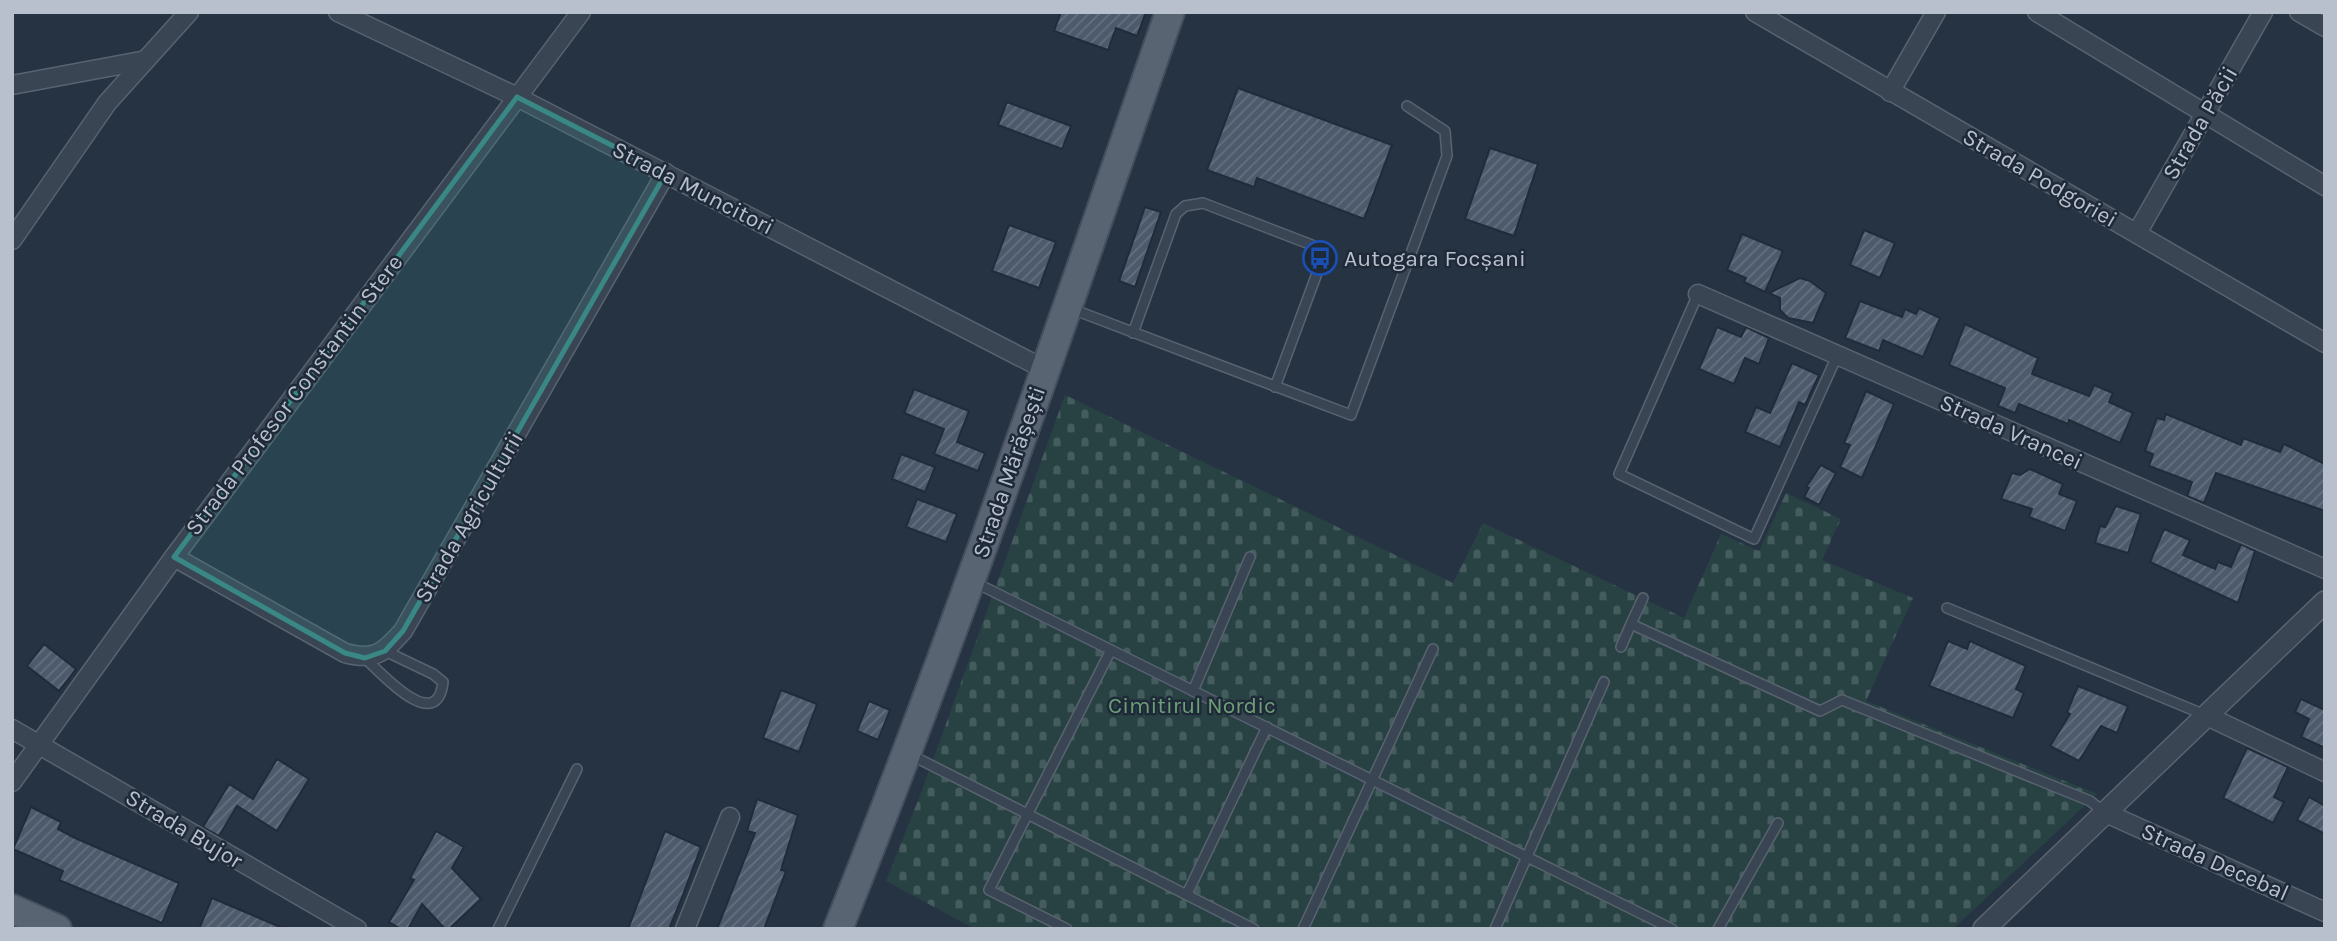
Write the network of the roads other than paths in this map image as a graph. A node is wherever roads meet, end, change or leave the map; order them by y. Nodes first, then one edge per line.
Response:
1 (189, 12) edge
2 (338, 12) edge
3 (581, 12) edge
4 (1170, 12) edge
5 (1755, 12) edge
6 (1936, 12) edge
7 (2037, 12) edge
8 (2263, 12) edge
9 (2299, 12) edge
10 (2325, 27) edge
11 (141, 61) junction
12 (12, 85) edge
13 (1890, 92) junction
14 (517, 97) junction
15 (1407, 106) dead end
16 (2205, 114) junction
17 (666, 173) junction
18 (2325, 186) edge
19 (2137, 233) junction
20 (12, 240) edge
21 (1698, 294) joint
22 (1066, 307) junction
23 (1133, 333) junction
24 (2325, 343) edge
25 (1838, 356) junction
26 (1044, 369) junction
27 (1275, 387) junction
28 (1250, 556) dead end
29 (174, 557) junction
30 (2325, 569) edge
31 (971, 580) junction
32 (1643, 598) dead end
33 (2325, 602) edge
34 (1947, 608) dead end
35 (1631, 624) junction
36 (1621, 647) dead end
37 (1433, 649) dead end
38 (1111, 650) junction
39 (385, 651) junction
40 (365, 658) junction
41 (1604, 682) dead end
42 (1193, 691) junction
43 (2205, 715) junction
44 (1267, 727) junction
45 (12, 729) edge
46 (42, 744) junction
47 (907, 753) junction
48 (578, 769) dead end
49 (2325, 772) edge
50 (1371, 779) junction
51 (12, 782) edge
52 (2106, 813) junction
53 (1028, 814) junction
54 (730, 817) dead end
55 (1778, 823) dead end
56 (1527, 857) junction
57 (1187, 894) junction
58 (12, 909) edge
59 (2325, 912) edge
60 (57, 929) edge
61 (357, 929) edge
62 (498, 929) edge
63 (685, 929) edge
64 (838, 929) edge
65 (1067, 929) edge
66 (1255, 929) edge
67 (1303, 929) edge
68 (1495, 929) edge
69 (1672, 929) edge
70 (1718, 929) edge
71 (1984, 929) edge

1 - 11 street
2 - 14 street, Strada Muncitori
3 - 14 street, Strada Profesor Constantin Stere
4 - 22 main road, Strada Mărășești
5 - 13 street, Strada Podgoriei
6 - 13 street
7 - 16 street
8 - 16 street, Strada Păcii
9 - 10 street
11 - 12 street
11 - 20 street
13 - 19 street, Strada Podgoriei
14 - 17 street, Strada Muncitori
14 - 29 street, Strada Profesor Constantin Stere
15 - 27 lane
16 - 18 street
16 - 19 street, Strada Păcii
17 - 26 street, Strada Muncitori
17 - 39 street, Strada Agriculturii
19 - 24 street, Strada Podgoriei
21 - 25 street, Strada Vrancei
21 - 25 lane
22 - 23 lane
22 - 26 main road, Strada Mărășești
23 - 27 lane
23 - 27 lane
25 - 30 street, Strada Vrancei
26 - 31 main road, Strada Mărășești
28 - 42 lane
29 - 40 street
29 - 46 street, Strada Profesor Constantin Stere
31 - 38 lane
31 - 47 main road, Strada Mărășești
32 - 35 lane
33 - 43 street
34 - 43 lane
35 - 36 lane
35 - 52 lane
37 - 50 lane
38 - 42 lane
38 - 53 lane
39 - 40 street
39 - 40 lane
41 - 56 lane
42 - 44 lane
43 - 49 street
43 - 52 street
44 - 50 lane
44 - 57 lane
45 - 46 street, Strada Bujor
46 - 51 street, Strada Profesor Constantin Stere
46 - 61 street, Strada Bujor
47 - 53 lane
47 - 64 main road, Strada Mărășești
48 - 62 lane
50 - 56 lane
50 - 67 lane
52 - 59 street, Strada Decebal
52 - 71 street
53 - 57 lane
53 - 65 lane
54 - 63 street
55 - 70 lane
56 - 68 lane
56 - 69 lane
57 - 66 lane
58 - 60 main road

